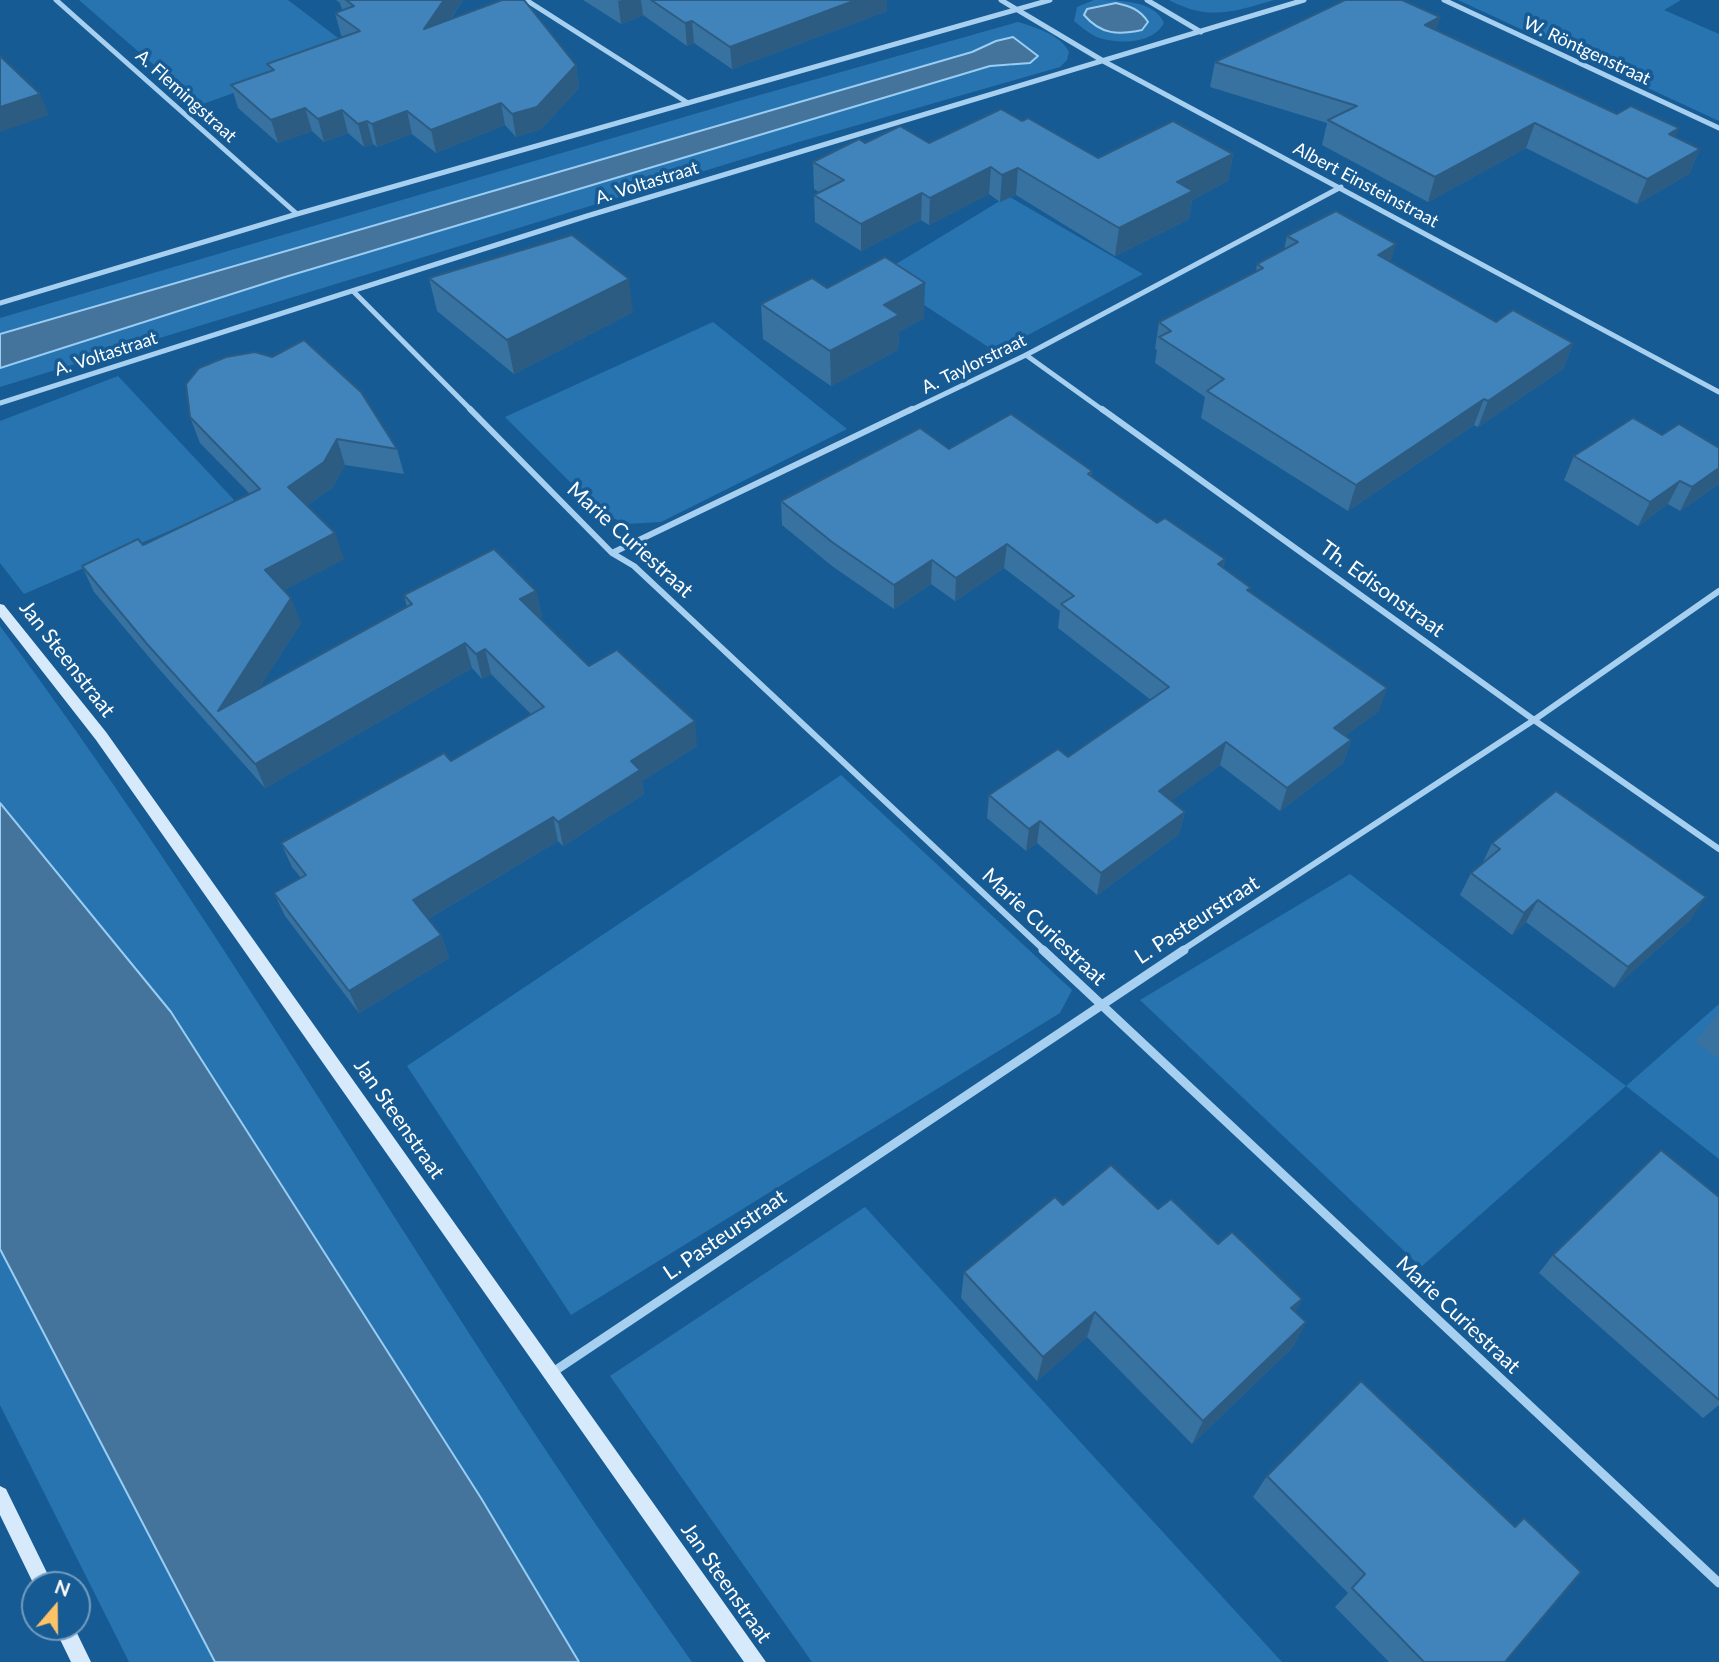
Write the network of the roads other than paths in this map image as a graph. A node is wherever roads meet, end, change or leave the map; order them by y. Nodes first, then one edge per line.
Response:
1 (56, 0) edge
2 (526, 0) edge
3 (1001, 0) edge
4 (1050, 0) edge
5 (1147, 0) edge
6 (1304, 0) edge
7 (1444, 0) edge
8 (1016, 9) junction
9 (1202, 32) junction
10 (1105, 62) junction
11 (688, 103) junction
12 (1719, 128) edge
13 (1341, 187) junction
14 (297, 214) junction
15 (353, 291) junction
16 (0, 303) edge
17 (1026, 355) junction
18 (1719, 392) edge
19 (0, 403) edge
20 (612, 552) junction
21 (1719, 591) edge
22 (0, 608) edge
23 (1534, 720) junction
24 (1719, 849) edge
25 (1101, 1004) junction
26 (553, 1372) junction
27 (0, 1496) edge
28 (37, 1571) edge
29 (1719, 1583) edge
30 (71, 1641) edge
31 (81, 1662) edge
32 (756, 1662) edge

1 - 14 street, A. Flemingstraat
2 - 11 street
3 - 8 street, Albert Einsteinstraat
4 - 8 street
5 - 9 street
6 - 9 street, A. Voltastraat
7 - 12 street, W. Röntgenstraat
8 - 10 street, Albert Einsteinstraat
8 - 11 street
9 - 10 street, A. Voltastraat
10 - 13 street, Albert Einsteinstraat
10 - 15 street, A. Voltastraat
11 - 14 street
13 - 17 street, A. Taylorstraat
13 - 18 street, Albert Einsteinstraat
14 - 16 street
15 - 19 street, A. Voltastraat
15 - 20 street, Marie Curiestraat
17 - 20 street, A. Taylorstraat
17 - 23 street, Th. Edisonstraat
20 - 25 street, Marie Curiestraat
21 - 23 street, L. Pasteurstraat
22 - 26 street, Jan Steenstraat
23 - 24 street, Th. Edisonstraat
23 - 25 street, L. Pasteurstraat
25 - 26 street, L. Pasteurstraat
25 - 29 street, Marie Curiestraat
26 - 32 street, Jan Steenstraat
27 - 28 street
30 - 31 street

